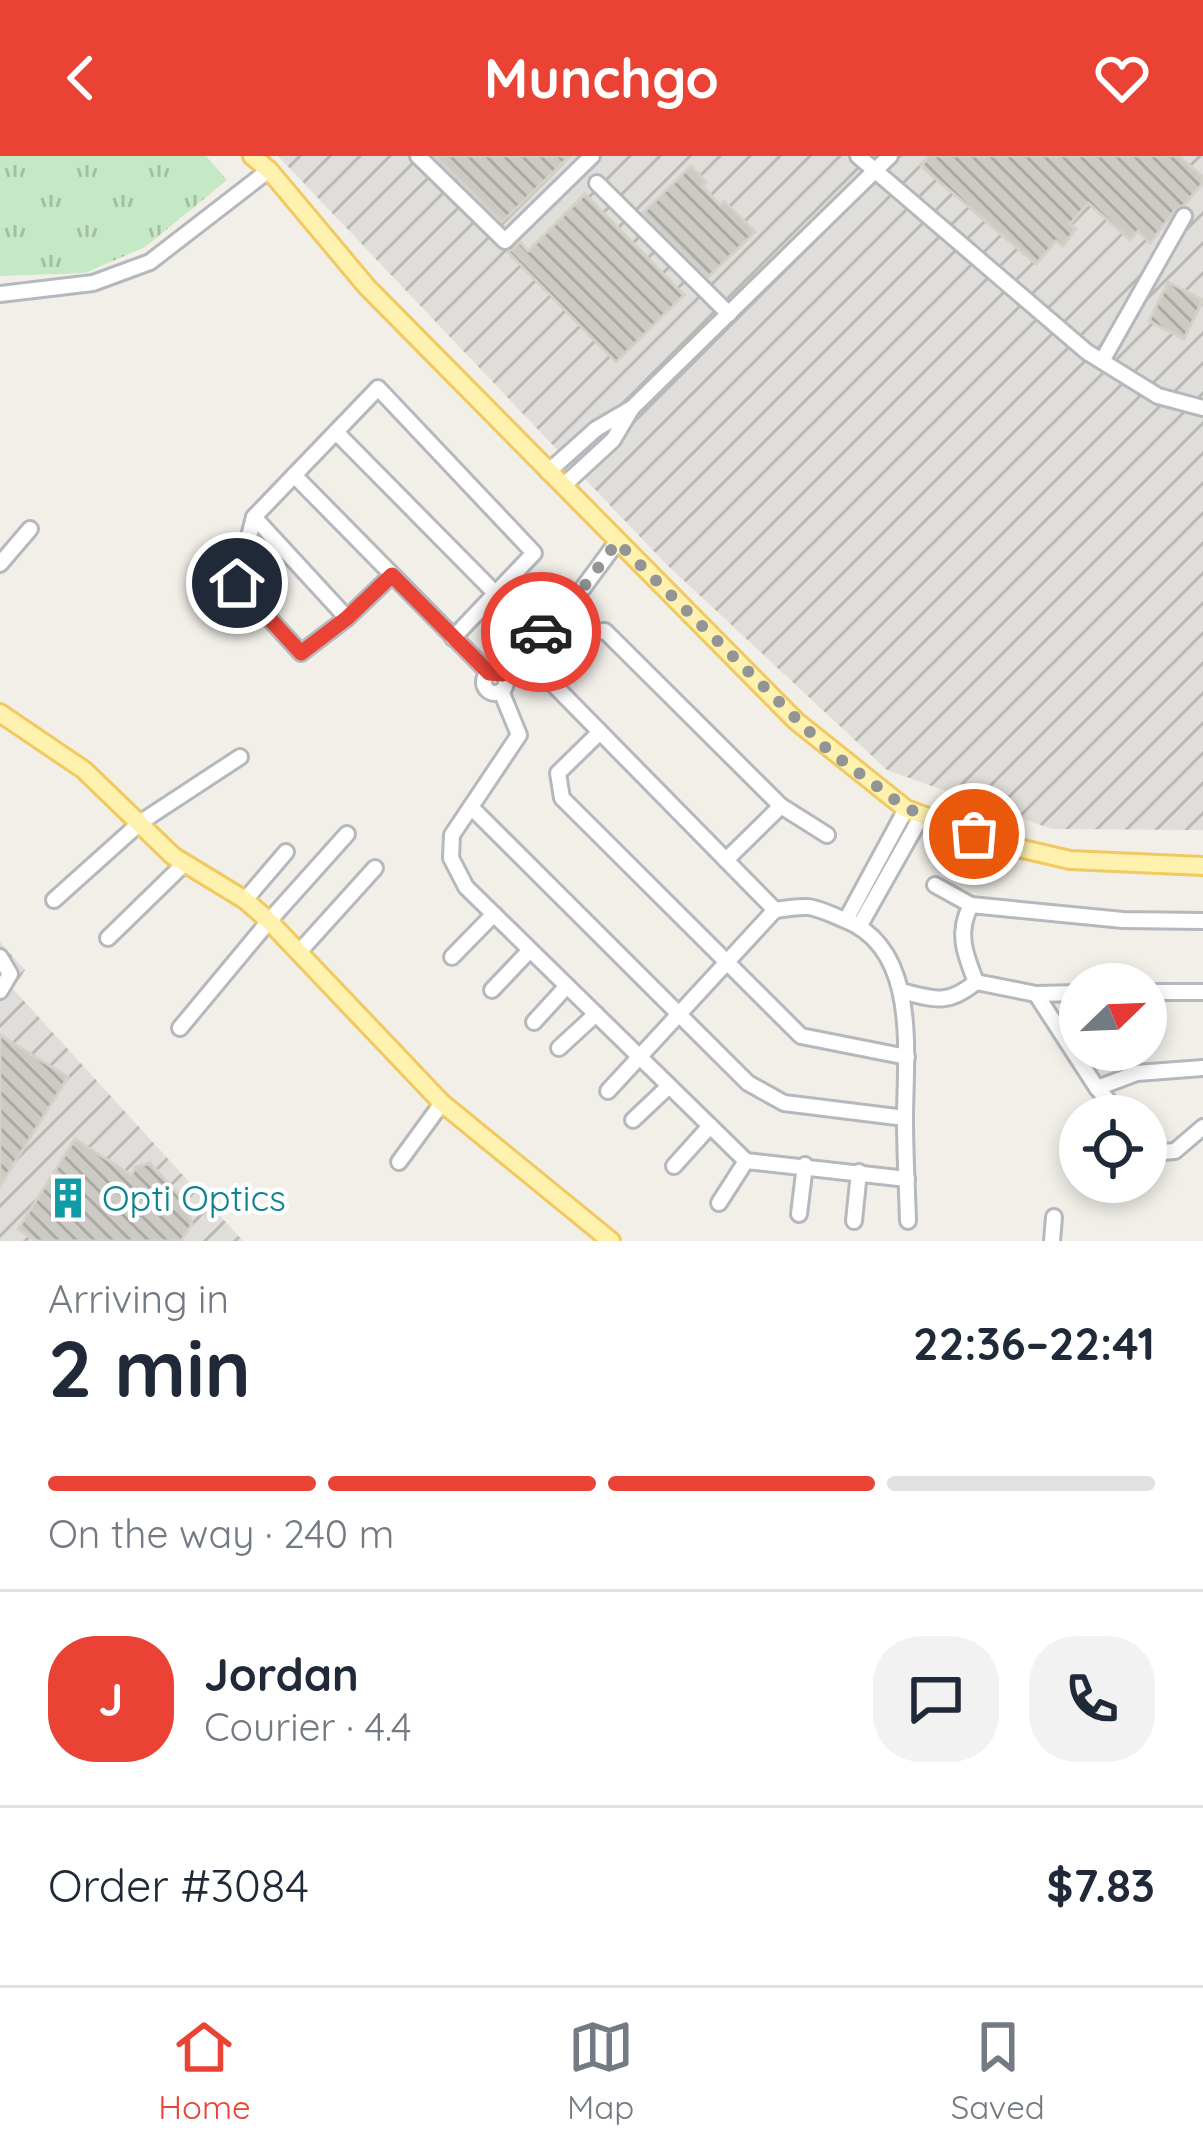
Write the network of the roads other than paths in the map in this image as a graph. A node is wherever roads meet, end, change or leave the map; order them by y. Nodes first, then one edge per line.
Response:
1 (252, 156) edge
2 (418, 156) edge
3 (592, 156) edge
4 (858, 156) edge
5 (890, 156) edge
6 (268, 170) junction
7 (874, 172) junction
8 (597, 183) dead end
9 (1184, 216) dead end
10 (0, 294) edge
11 (729, 314) junction
12 (1102, 361) junction
13 (632, 408) junction
14 (1203, 408) edge
15 (336, 432) junction
16 (548, 472) junction
17 (294, 475) junction
18 (563, 486) junction
19 (254, 517) junction
20 (30, 529) dead end
21 (617, 542) junction
22 (0, 564) edge
23 (392, 575) junction
24 (496, 594) junction
25 (347, 618) junction
26 (453, 638) junction
27 (496, 674) junction
28 (0, 713) edge
29 (600, 732) junction
30 (240, 758) dead end
31 (781, 806) junction
32 (471, 807) junction
33 (914, 812) junction
34 (141, 822) junction
35 (347, 834) dead end
36 (827, 835) dead end
37 (286, 852) dead end
38 (725, 860) junction
39 (184, 864) junction
40 (1203, 866) edge
41 (375, 868) dead end
42 (935, 886) dead end
43 (54, 900) dead end
44 (244, 900) junction
45 (971, 905) junction
46 (775, 910) junction
47 (494, 914) junction
48 (268, 920) junction
49 (1203, 921) edge
50 (853, 922) junction
51 (108, 938) dead end
52 (530, 950) junction
53 (300, 951) junction
54 (0, 957) edge
55 (452, 957) dead end
56 (726, 963) junction
57 (976, 982) junction
58 (567, 986) junction
59 (492, 990) dead end
60 (0, 991) edge
61 (901, 991) junction
62 (1167, 992) edge
63 (1203, 992) edge
64 (1059, 993) edge
65 (1036, 994) junction
66 (596, 1014) junction
67 (679, 1014) junction
68 (534, 1022) dead end
69 (180, 1028) dead end
70 (559, 1048) dead end
71 (638, 1056) junction
72 (907, 1057) junction
73 (1203, 1068) edge
74 (669, 1086) junction
75 (1097, 1088) junction
76 (608, 1091) dead end
77 (1104, 1095) edge
78 (442, 1102) junction
79 (905, 1118) junction
80 (633, 1120) dead end
81 (710, 1126) junction
82 (1203, 1126) edge
83 (1167, 1152) edge
84 (746, 1161) junction
85 (399, 1162) dead end
86 (805, 1165) junction
87 (674, 1166) dead end
88 (859, 1172) junction
89 (907, 1179) junction
90 (719, 1203) dead end
91 (799, 1214) dead end
92 (1054, 1216) dead end
93 (854, 1221) dead end
94 (908, 1221) dead end
95 (611, 1241) edge
96 (1052, 1241) edge

1 - 6 main road
2 - 3 street
4 - 7 street
5 - 7 street
6 - 10 street
6 - 16 main road
7 - 11 street
7 - 12 street
8 - 11 street
9 - 12 street
11 - 13 street
12 - 14 street
13 - 16 street
13 - 18 street
15 - 17 street
15 - 24 street
15 - 24 street
16 - 18 main road
17 - 19 street
17 - 23 street
18 - 21 main road
19 - 25 street
19 - 25 street
20 - 22 street
21 - 27 street
21 - 33 main road
23 - 25 street
23 - 26 street
24 - 26 street
26 - 27 street
27 - 32 street
28 - 34 main road
29 - 31 street
29 - 38 street
29 - 56 street
30 - 34 street
31 - 36 street
31 - 38 street
32 - 47 street
32 - 67 street
33 - 40 main road
33 - 50 street
34 - 39 main road
34 - 43 street
35 - 48 street
37 - 44 street
38 - 46 street
39 - 44 main road
39 - 51 street
41 - 53 street
42 - 45 street
44 - 48 main road
45 - 49 street
45 - 57 street
46 - 50 street
46 - 56 street
47 - 52 street
47 - 55 street
48 - 53 main road
48 - 69 street
50 - 61 street
52 - 58 street
52 - 59 street
53 - 78 main road
54 - 60 street
56 - 67 street
56 - 72 street
57 - 61 street
57 - 65 street
58 - 66 street
58 - 68 street
61 - 72 street
62 - 63 street
64 - 65 street
65 - 75 street
66 - 70 street
66 - 71 street
67 - 71 street
67 - 79 street
71 - 74 street
71 - 76 street
72 - 79 street
73 - 75 street
74 - 80 street
74 - 81 street
75 - 77 street
78 - 85 street
78 - 95 main road
79 - 89 street
81 - 84 street
81 - 87 street
82 - 83 street
84 - 86 street
84 - 90 street
86 - 88 street
86 - 91 street
88 - 89 street
88 - 93 street
89 - 94 street
92 - 96 street

